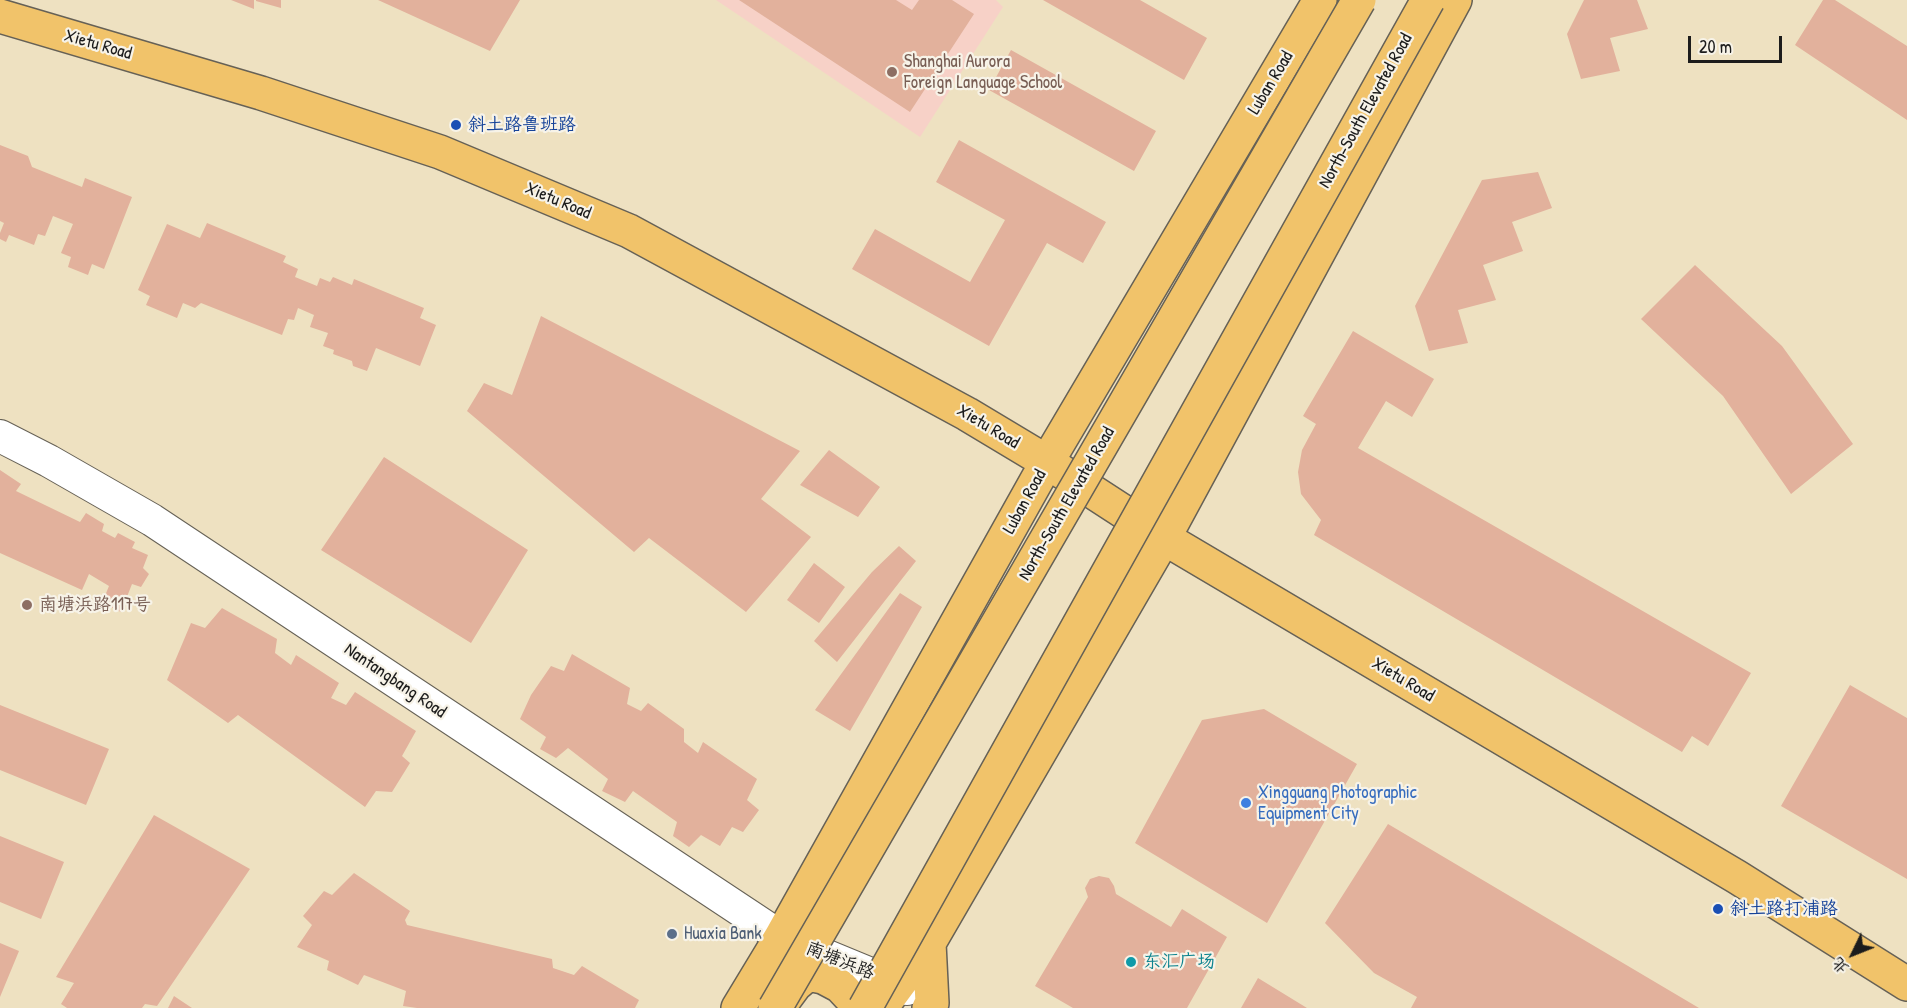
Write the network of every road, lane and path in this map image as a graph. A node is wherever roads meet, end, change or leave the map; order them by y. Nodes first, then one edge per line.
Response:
1 (1320, 0) edge
2 (1359, 0) edge
3 (1428, 0) edge
4 (1455, 0) edge
5 (0, 16) edge
6 (0, 436) edge
7 (1047, 462) junction
8 (1164, 538) junction
9 (935, 884) junction
10 (781, 938) junction
11 (929, 944) junction
12 (1907, 984) edge
13 (887, 1000) edge
14 (934, 1006) edge
15 (738, 1008) edge
16 (767, 1008) edge
17 (777, 1008) edge
18 (857, 1008) edge
19 (865, 1008) edge

1 - 7 main road, Luban Road
2 - 17 main road, North-South Elevated Road, bridge
3 - 9 main road, North-South Elevated Road, bridge
4 - 8 main road
5 - 7 main road, Xietu Road
6 - 10 street, Nantangbang Road
7 - 8 main road, Xietu Road
7 - 10 main road, Luban Road
8 - 11 main road
8 - 12 main road, Xietu Road
9 - 13 main road, bridge
9 - 19 main road, North-South Elevated Road, bridge
10 - 13 street, 南塘浜路
10 - 15 main road, Luban Road
10 - 16 main road
11 - 13 main road
11 - 14 main road
13 - 14 street
17 - 18 main road

